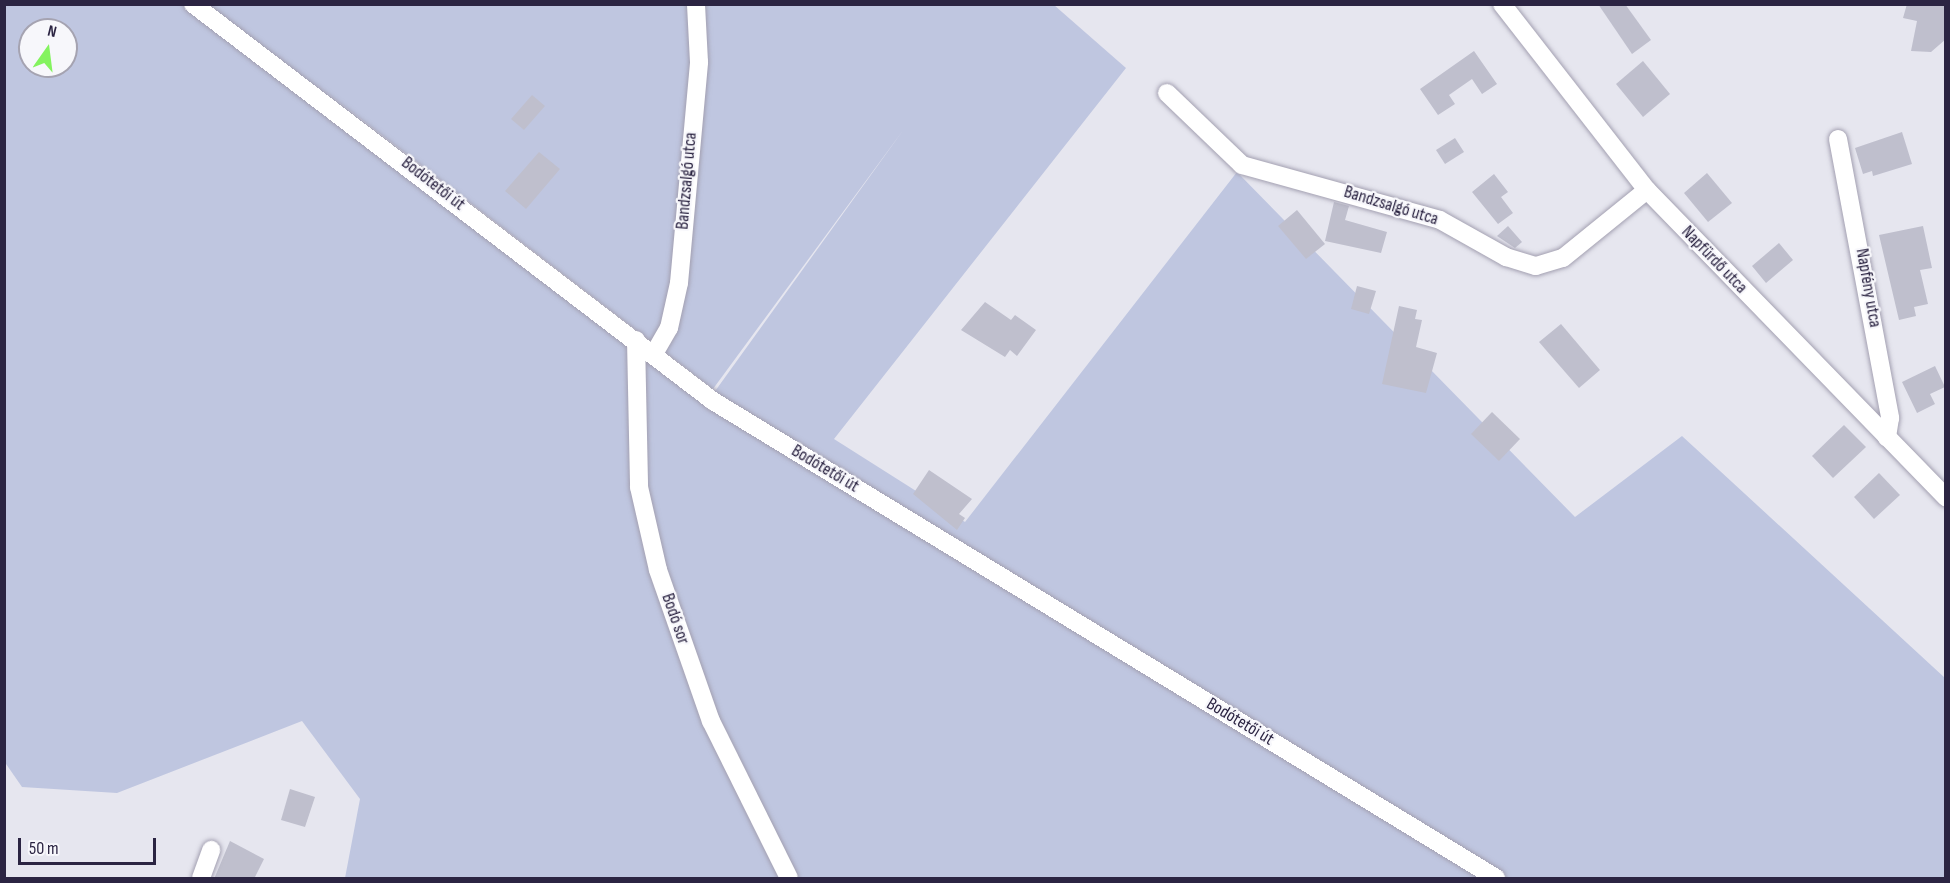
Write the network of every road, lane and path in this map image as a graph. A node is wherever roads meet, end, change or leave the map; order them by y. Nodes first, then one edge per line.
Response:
1 (193, 4) edge
2 (696, 4) edge
3 (1502, 4) edge
4 (1167, 93) dead end
5 (1839, 139) dead end
6 (1647, 190) junction
7 (636, 340) junction
8 (655, 352) junction
9 (1887, 438) junction
10 (1946, 498) edge
11 (211, 850) dead end
12 (201, 879) edge
13 (789, 879) edge
14 (1496, 879) edge

1 - 7 street, Bodótetői út
2 - 8 street, Bandzsalgó utca
3 - 6 street, Napfürdő utca
4 - 6 street, Bandzsalgó utca
5 - 9 street, Napfény utca
6 - 9 street, Napfürdő utca
7 - 8 street, Bodótetői út
7 - 13 street, Bodó sor
8 - 14 street, Bodótetői út
9 - 10 street, Napfürdő utca
11 - 12 street

